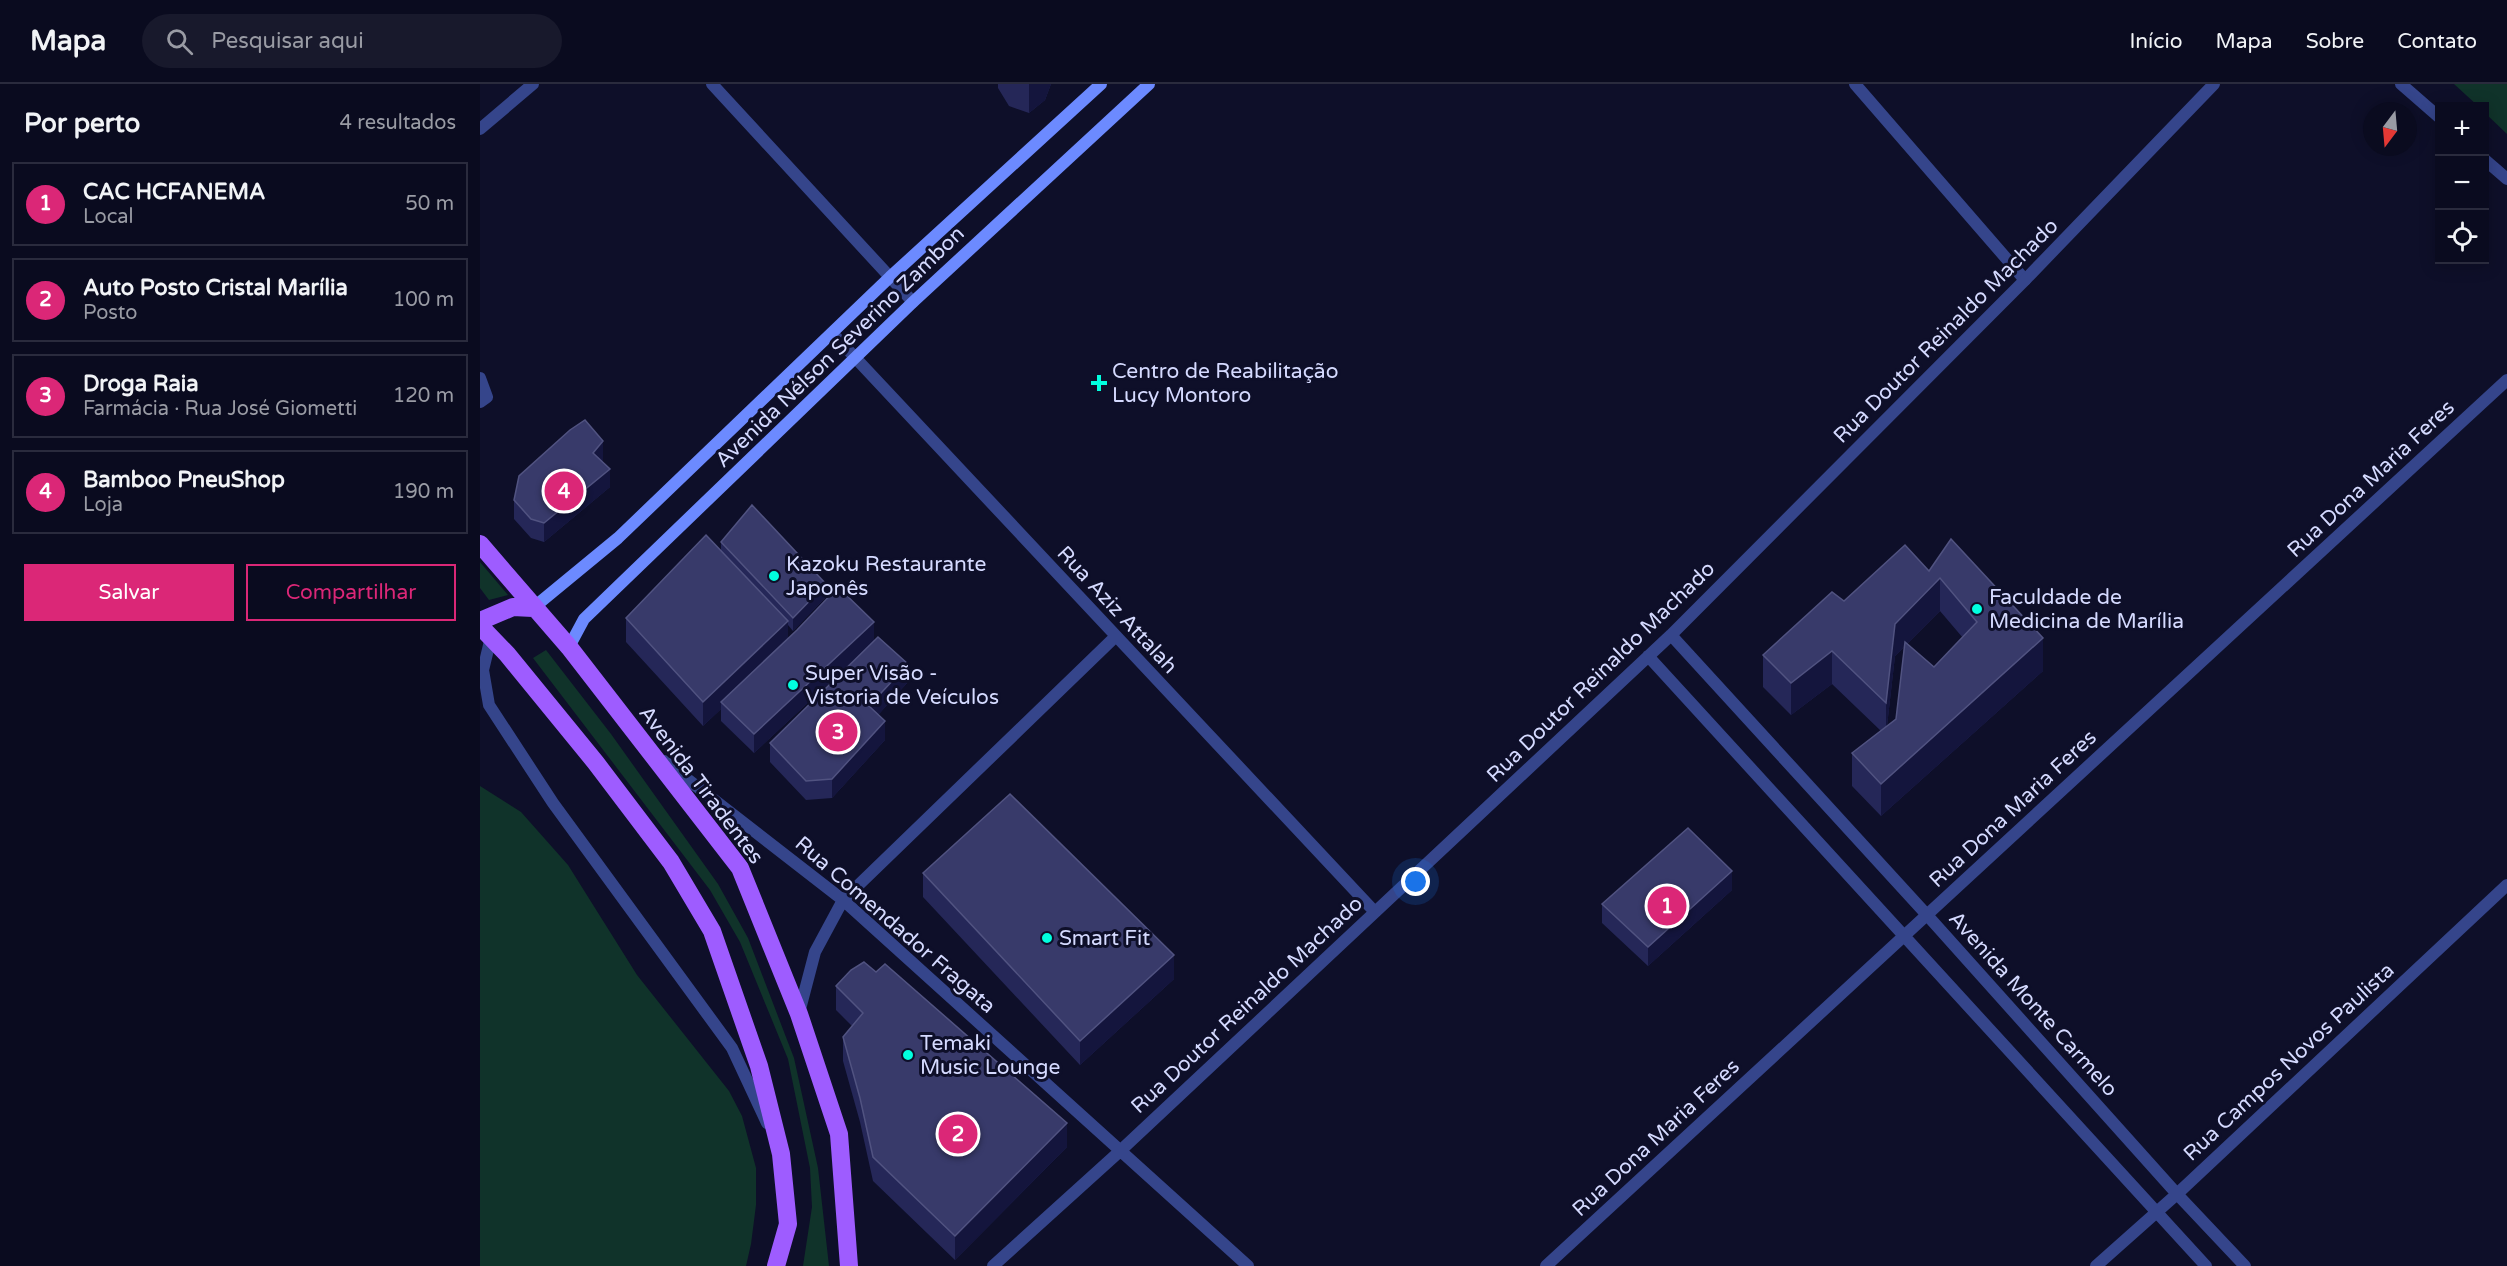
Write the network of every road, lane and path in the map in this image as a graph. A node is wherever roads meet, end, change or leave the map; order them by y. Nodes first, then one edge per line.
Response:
1 (533, 84) edge
2 (712, 84) edge
3 (1101, 84) edge
4 (1149, 84) edge
5 (1855, 84) edge
6 (2214, 84) edge
7 (2401, 84) edge
8 (2435, 114) edge
9 (480, 129) edge
10 (2489, 163) edge
11 (2507, 179) edge
12 (890, 277) junction
13 (2025, 280) junction
14 (913, 302) junction
15 (833, 334) junction
16 (856, 357) junction
17 (480, 378) edge
18 (2507, 380) edge
19 (480, 402) edge
20 (480, 544) edge
21 (533, 608) junction
22 (480, 621) edge
23 (486, 632) edge
24 (1671, 635) junction
25 (1116, 637) junction
26 (569, 647) junction
27 (1648, 656) junction
28 (642, 744) junction
29 (2507, 885) edge
30 (843, 900) junction
31 (1374, 911) junction
32 (1927, 915) junction
33 (1904, 935) junction
34 (799, 1014) junction
35 (1119, 1152) junction
36 (782, 1154) junction
37 (2177, 1194) junction
38 (2156, 1212) junction
39 (776, 1266) edge
40 (849, 1266) edge
41 (993, 1266) edge
42 (1248, 1266) edge
43 (1546, 1266) edge
44 (2096, 1266) edge
45 (2206, 1266) edge
46 (2245, 1266) edge

1 - 9 street
2 - 12 street
3 - 12 main road, Avenida Nélson Severino Zambon
4 - 14 main road, Avenida Nélson Severino Zambon
5 - 13 street
6 - 13 street, Rua Doutor Reinaldo Machado
7 - 8 street
10 - 11 street
12 - 14 street
12 - 15 main road, Avenida Nélson Severino Zambon
13 - 24 street, Rua Doutor Reinaldo Machado
14 - 16 main road, Avenida Nélson Severino Zambon
15 - 16 street, Rua Aziz Attalah
15 - 21 main road, Avenida Nélson Severino Zambon
16 - 25 street, Rua Aziz Attalah
16 - 26 main road, Avenida Nélson Severino Zambon
17 - 19 street
18 - 32 street, Rua Dona Maria Feres
20 - 21 main road, Avenida Tiradentes
21 - 22 main road
21 - 26 main road, Avenida Tiradentes
23 - 36 main road
23 - 36 street
24 - 27 street, Rua Doutor Reinaldo Machado
24 - 32 street, Avenida Monte Carmelo
25 - 30 street
25 - 31 street, Rua Aziz Attalah
26 - 28 main road, Avenida Tiradentes
27 - 31 street, Rua Doutor Reinaldo Machado
27 - 33 street
28 - 30 street, Rua Comendador Fragata
28 - 34 main road, Avenida Tiradentes
29 - 37 street, Rua Campos Novos Paulista
30 - 34 street
30 - 35 street, Rua Comendador Fragata
31 - 35 street, Rua Doutor Reinaldo Machado
32 - 33 street, Rua Dona Maria Feres
32 - 37 street, Avenida Monte Carmelo
33 - 38 street
33 - 43 street, Rua Dona Maria Feres
34 - 40 main road, Avenida Tiradentes
35 - 41 street, Rua Doutor Reinaldo Machado
35 - 42 street, Rua Comendador Fragata
36 - 39 main road
37 - 38 street, Rua Campos Novos Paulista
37 - 46 street, Avenida Monte Carmelo
38 - 44 street, Rua Campos Novos Paulista
38 - 45 street

